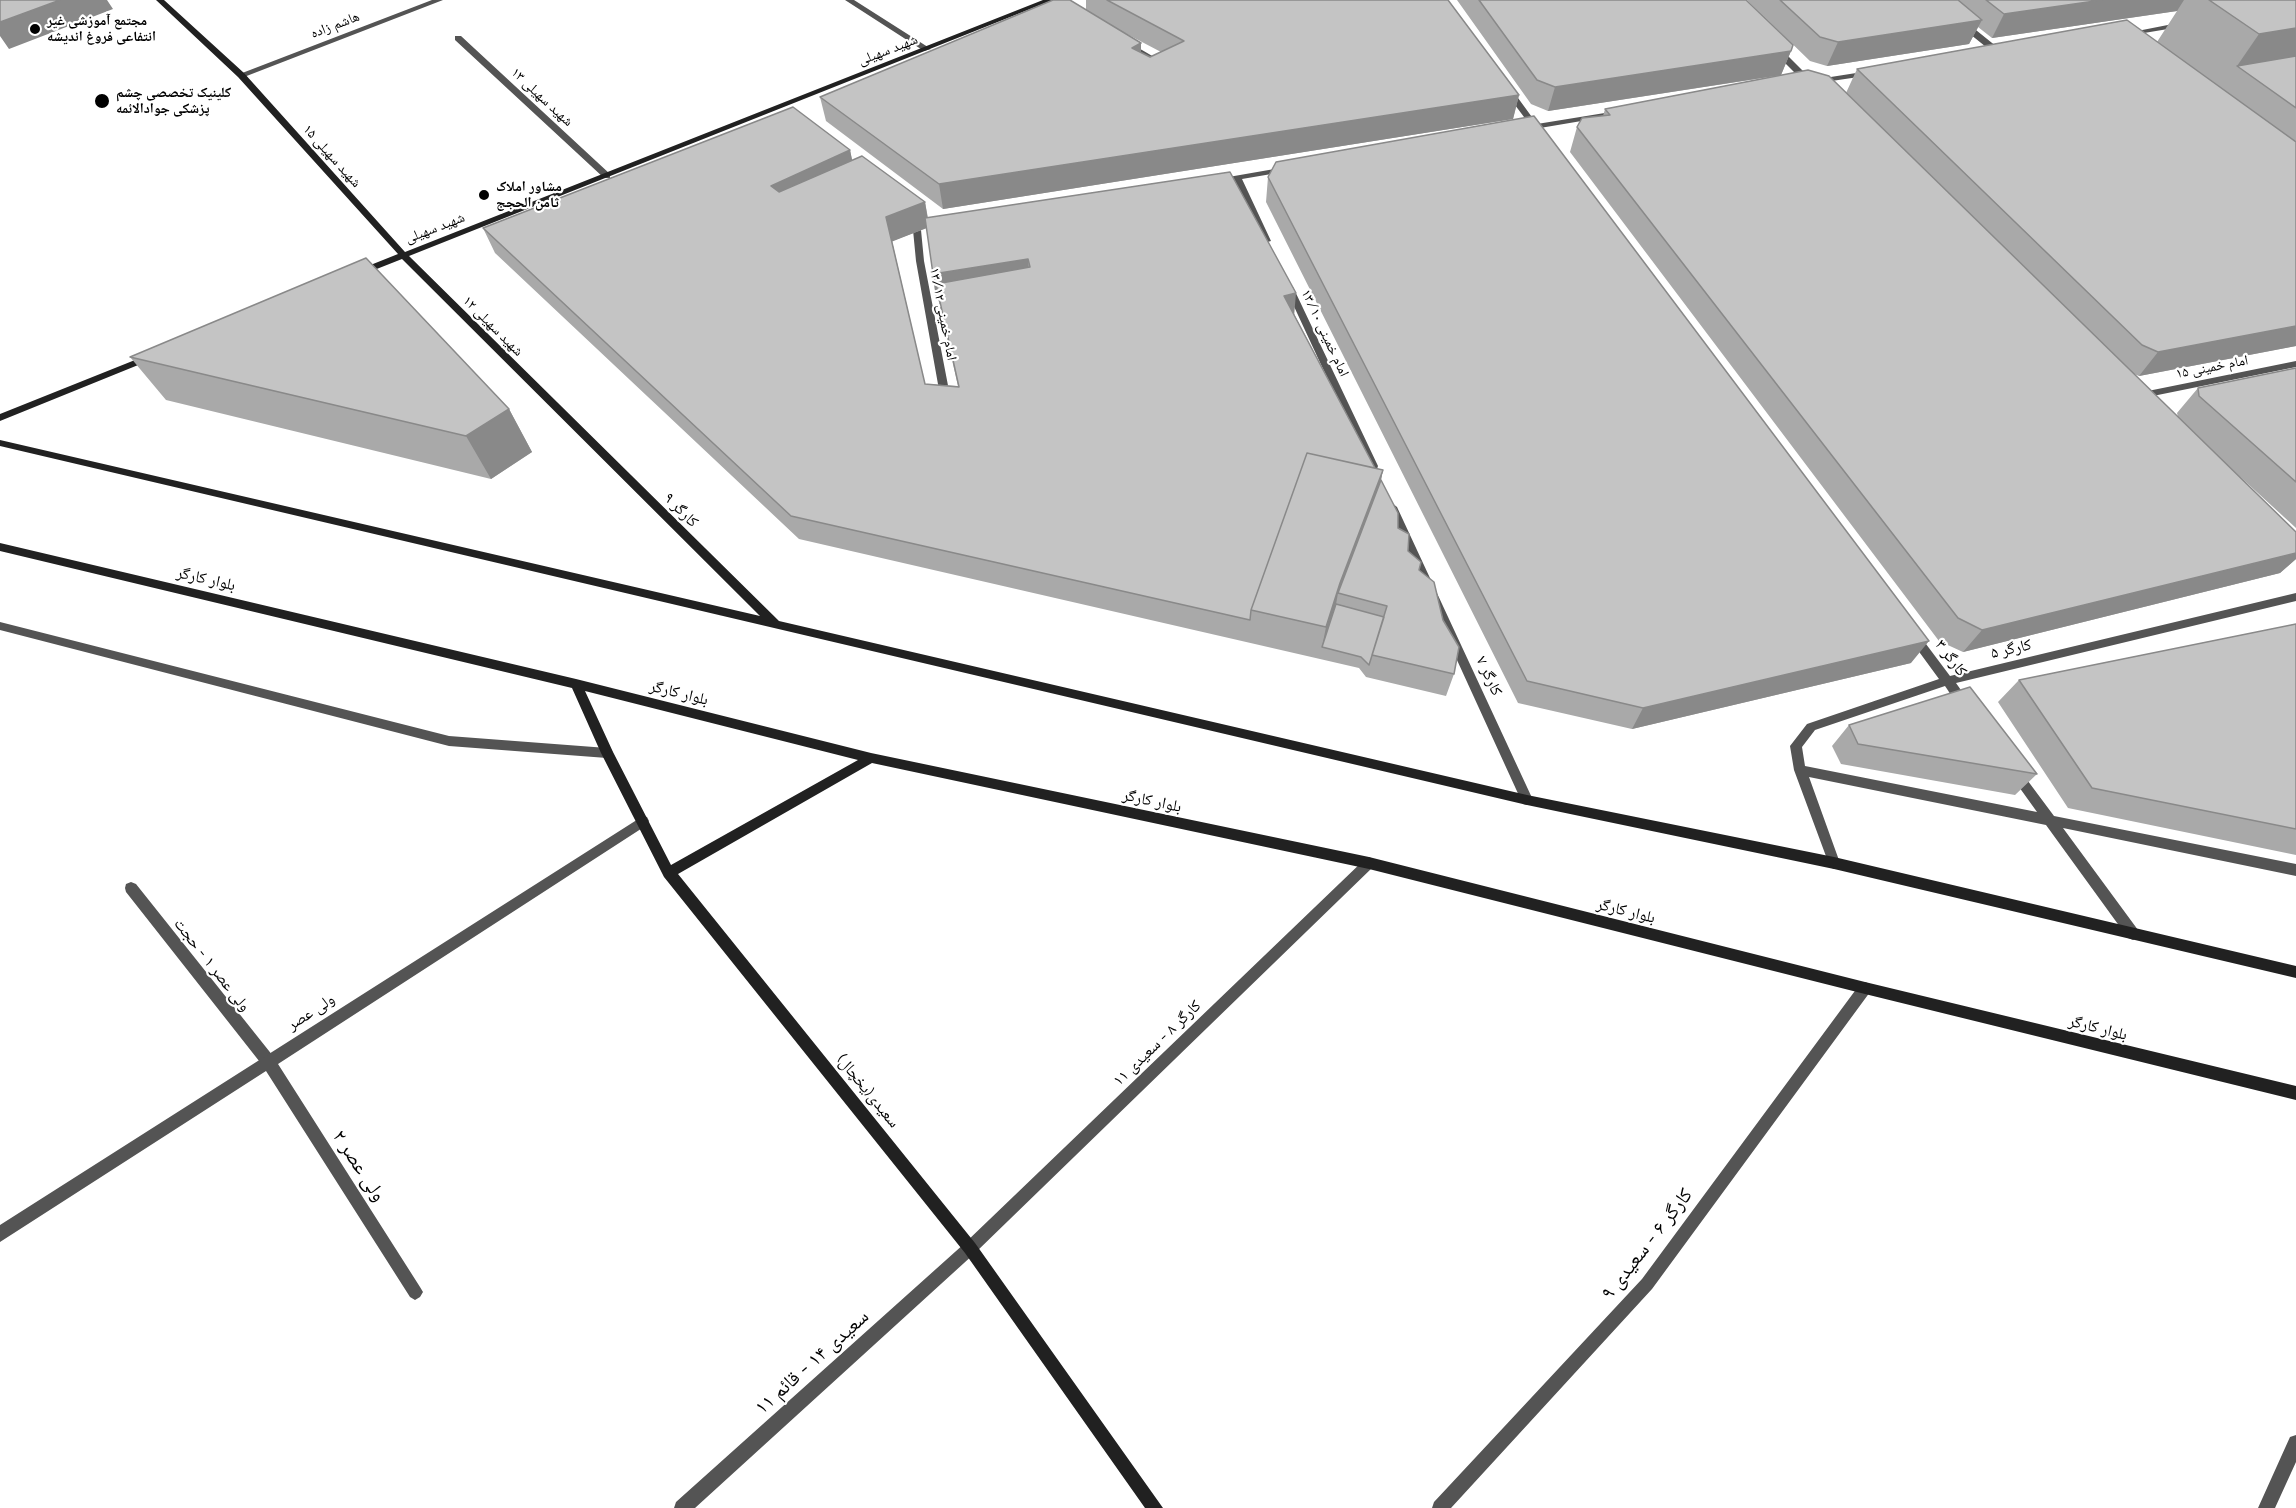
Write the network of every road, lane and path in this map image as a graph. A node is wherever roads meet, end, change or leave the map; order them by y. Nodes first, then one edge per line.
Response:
1 (160, 0) edge
2 (439, 0) edge
3 (849, 0) edge
4 (1049, 0) edge
5 (1059, 6) edge
6 (1957, 20) edge
7 (2193, 23) dead end
8 (2126, 34) junction
9 (2114, 36) edge
10 (458, 38) dead end
11 (1121, 41) edge
12 (1768, 41) edge
13 (2135, 41) edge
14 (927, 49) junction
15 (2011, 52) edge
16 (1999, 53) junction
17 (1987, 55) edge
18 (1163, 65) edge
19 (1881, 71) edge
20 (241, 75) junction
21 (1502, 81) edge
22 (1810, 82) junction
23 (1798, 84) edge
24 (1818, 90) edge
25 (786, 104) junction
26 (794, 111) edge
27 (1626, 111) edge
28 (1535, 126) junction
29 (1512, 130) edge
30 (1542, 136) edge
31 (1294, 168) edge
32 (607, 176) junction
33 (1237, 178) junction
34 (1203, 183) edge
35 (910, 222) edge
36 (928, 229) edge
37 (917, 230) junction
38 (1272, 253) edge
39 (403, 255) junction
40 (1283, 274) edge
41 (348, 277) edge
42 (939, 303) edge
43 (928, 305) junction
44 (163, 352) edge
45 (2296, 364) edge
46 (2125, 389) edge
47 (2134, 397) junction
48 (946, 403) edge
49 (2142, 405) edge
50 (564, 416) joint
51 (0, 417) edge
52 (0, 443) edge
53 (1378, 477) edge
54 (1388, 499) edge
55 (0, 547) edge
56 (2296, 597) edge
57 (1904, 624) edge
58 (0, 626) edge
59 (778, 626) junction
60 (1947, 681) junction
61 (576, 684) junction
62 (1968, 708) edge
63 (607, 753) junction
64 (871, 758) junction
65 (2008, 764) edge
66 (1800, 770) junction
67 (1527, 800) junction
68 (2049, 819) junction
69 (642, 821) junction
70 (1370, 863) junction
71 (1834, 863) junction
72 (2296, 870) edge
73 (669, 873) junction
74 (131, 888) dead end
75 (2133, 934) junction
76 (2296, 972) edge
77 (1865, 988) junction
78 (268, 1061) junction
79 (2296, 1093) edge
80 (0, 1234) edge
81 (970, 1248) junction
82 (415, 1292) dead end
83 (2296, 1443) edge
84 (682, 1508) edge
85 (1155, 1508) edge
86 (1440, 1508) edge
87 (2266, 1508) edge

1 - 20 main road, شهید سهیلی ۱۵
2 - 20 street, هاشم زاده
3 - 14 street
4 - 5 street
4 - 14 main road, شهید سهیلی
6 - 16 street
7 - 8 street
8 - 9 street
8 - 13 street
10 - 32 street, شهید سهیلی ۱۳
11 - 18 street
12 - 22 street
14 - 25 main road, شهید سهیلی
15 - 16 street
16 - 17 street
19 - 22 street
20 - 39 main road, شهید سهیلی ۱۵
21 - 28 street
22 - 23 street
22 - 24 street
25 - 26 street
25 - 32 main road, شهید سهیلی
27 - 28 street
28 - 29 street
28 - 30 street
31 - 33 street
32 - 39 main road, شهید سهیلی
33 - 34 street
33 - 38 street
35 - 37 street
36 - 37 street
37 - 43 street, امام خمینی ۱۳/۱۲
39 - 41 main road, شهید سهیلی
39 - 50 main road, شهید سهیلی ۱۲
40 - 53 street, امام خمینی ۱۳/۱۰
42 - 43 street
43 - 48 street, امام خمینی ۱۳/۱۲
44 - 51 main road
45 - 47 street, امام خمینی ۱۵
46 - 47 street
47 - 49 street
50 - 59 main road, کارگر ۹
52 - 59 main road
54 - 67 street, کارگر ۷
55 - 61 main road, بلوار کارگر
56 - 60 street, کارگر ۵
57 - 60 street, کارگر ۳
58 - 63 street
59 - 67 main road
60 - 62 street, کارگر ۳
60 - 66 street, کارگر ۵
61 - 63 main road, سعیدی(یخچال)
61 - 64 main road, بلوار کارگر
63 - 69 main road, سعیدی(یخچال)
64 - 70 main road, بلوار کارگر
64 - 73 main road
65 - 68 street
66 - 68 street
66 - 71 street, کارگر ۵
67 - 71 main road
68 - 72 street
68 - 75 street
69 - 73 main road, سعیدی(یخچال)
69 - 78 street, ولی عصر
70 - 77 main road, بلوار کارگر
70 - 81 street, کارگر ۸ - سعیدی ۱۱
71 - 75 main road
73 - 81 main road, سعیدی(یخچال)
74 - 78 street, ولی عصر ۱ - حجت
75 - 76 main road
77 - 79 main road, بلوار کارگر
77 - 86 street, کارگر ۶ - سعیدی ۹
78 - 80 street, ولی عصر
78 - 82 street, ولی عصر ۲
81 - 84 street, سعیدی ۱۴ - قائم ۱۱
81 - 85 main road, سعیدی(یخچال)
83 - 87 street

